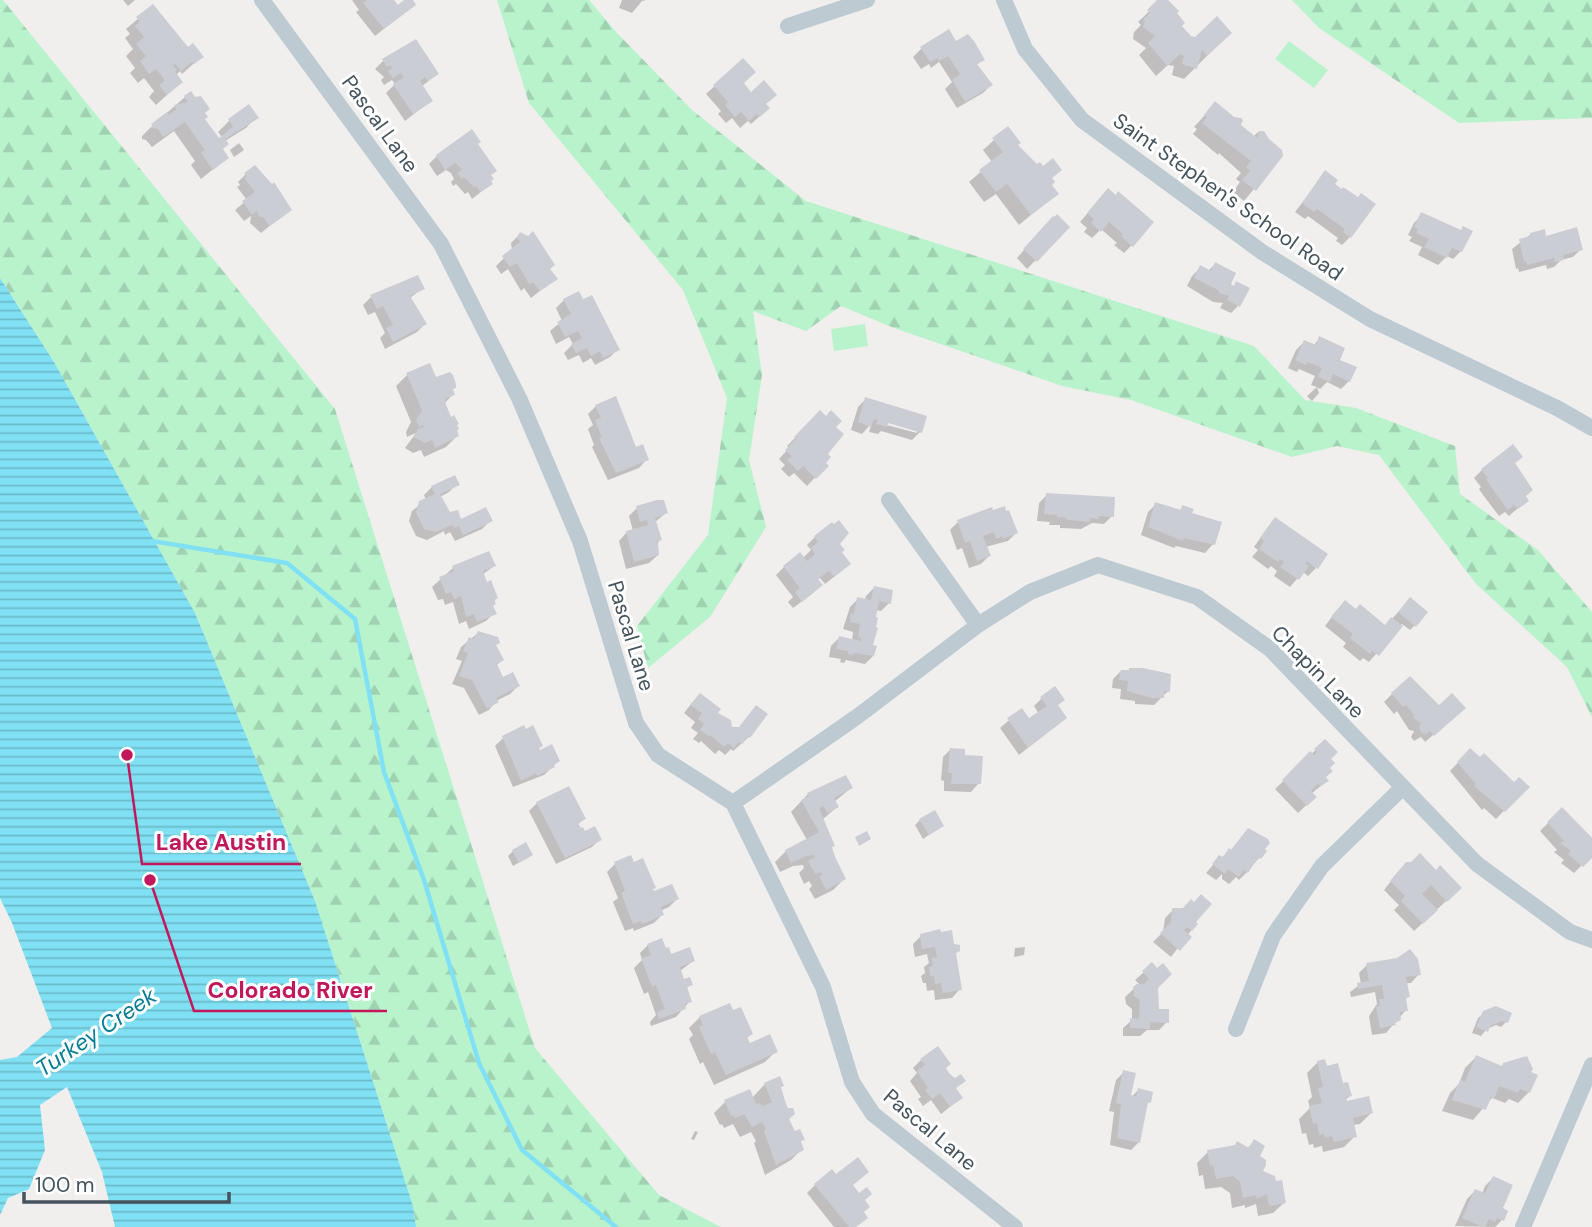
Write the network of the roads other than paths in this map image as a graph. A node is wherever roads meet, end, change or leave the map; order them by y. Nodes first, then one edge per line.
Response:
1 (262, 0) edge
2 (867, 0) edge
3 (1004, 0) edge
4 (788, 26) dead end
5 (1592, 428) edge
6 (888, 500) dead end
7 (978, 625) junction
8 (1402, 788) junction
9 (733, 803) junction
10 (1592, 940) edge
11 (1236, 1029) dead end
12 (1592, 1065) edge
13 (1014, 1227) edge
14 (1523, 1227) edge

1 - 9 street, Pascal Lane
2 - 4 street
3 - 5 street, Saint Stephen's School Road
6 - 7 street
7 - 8 street, Chapin Lane
7 - 9 street, Chapin Lane
8 - 10 street, Chapin Lane
8 - 11 street
9 - 13 street, Pascal Lane
12 - 14 street

